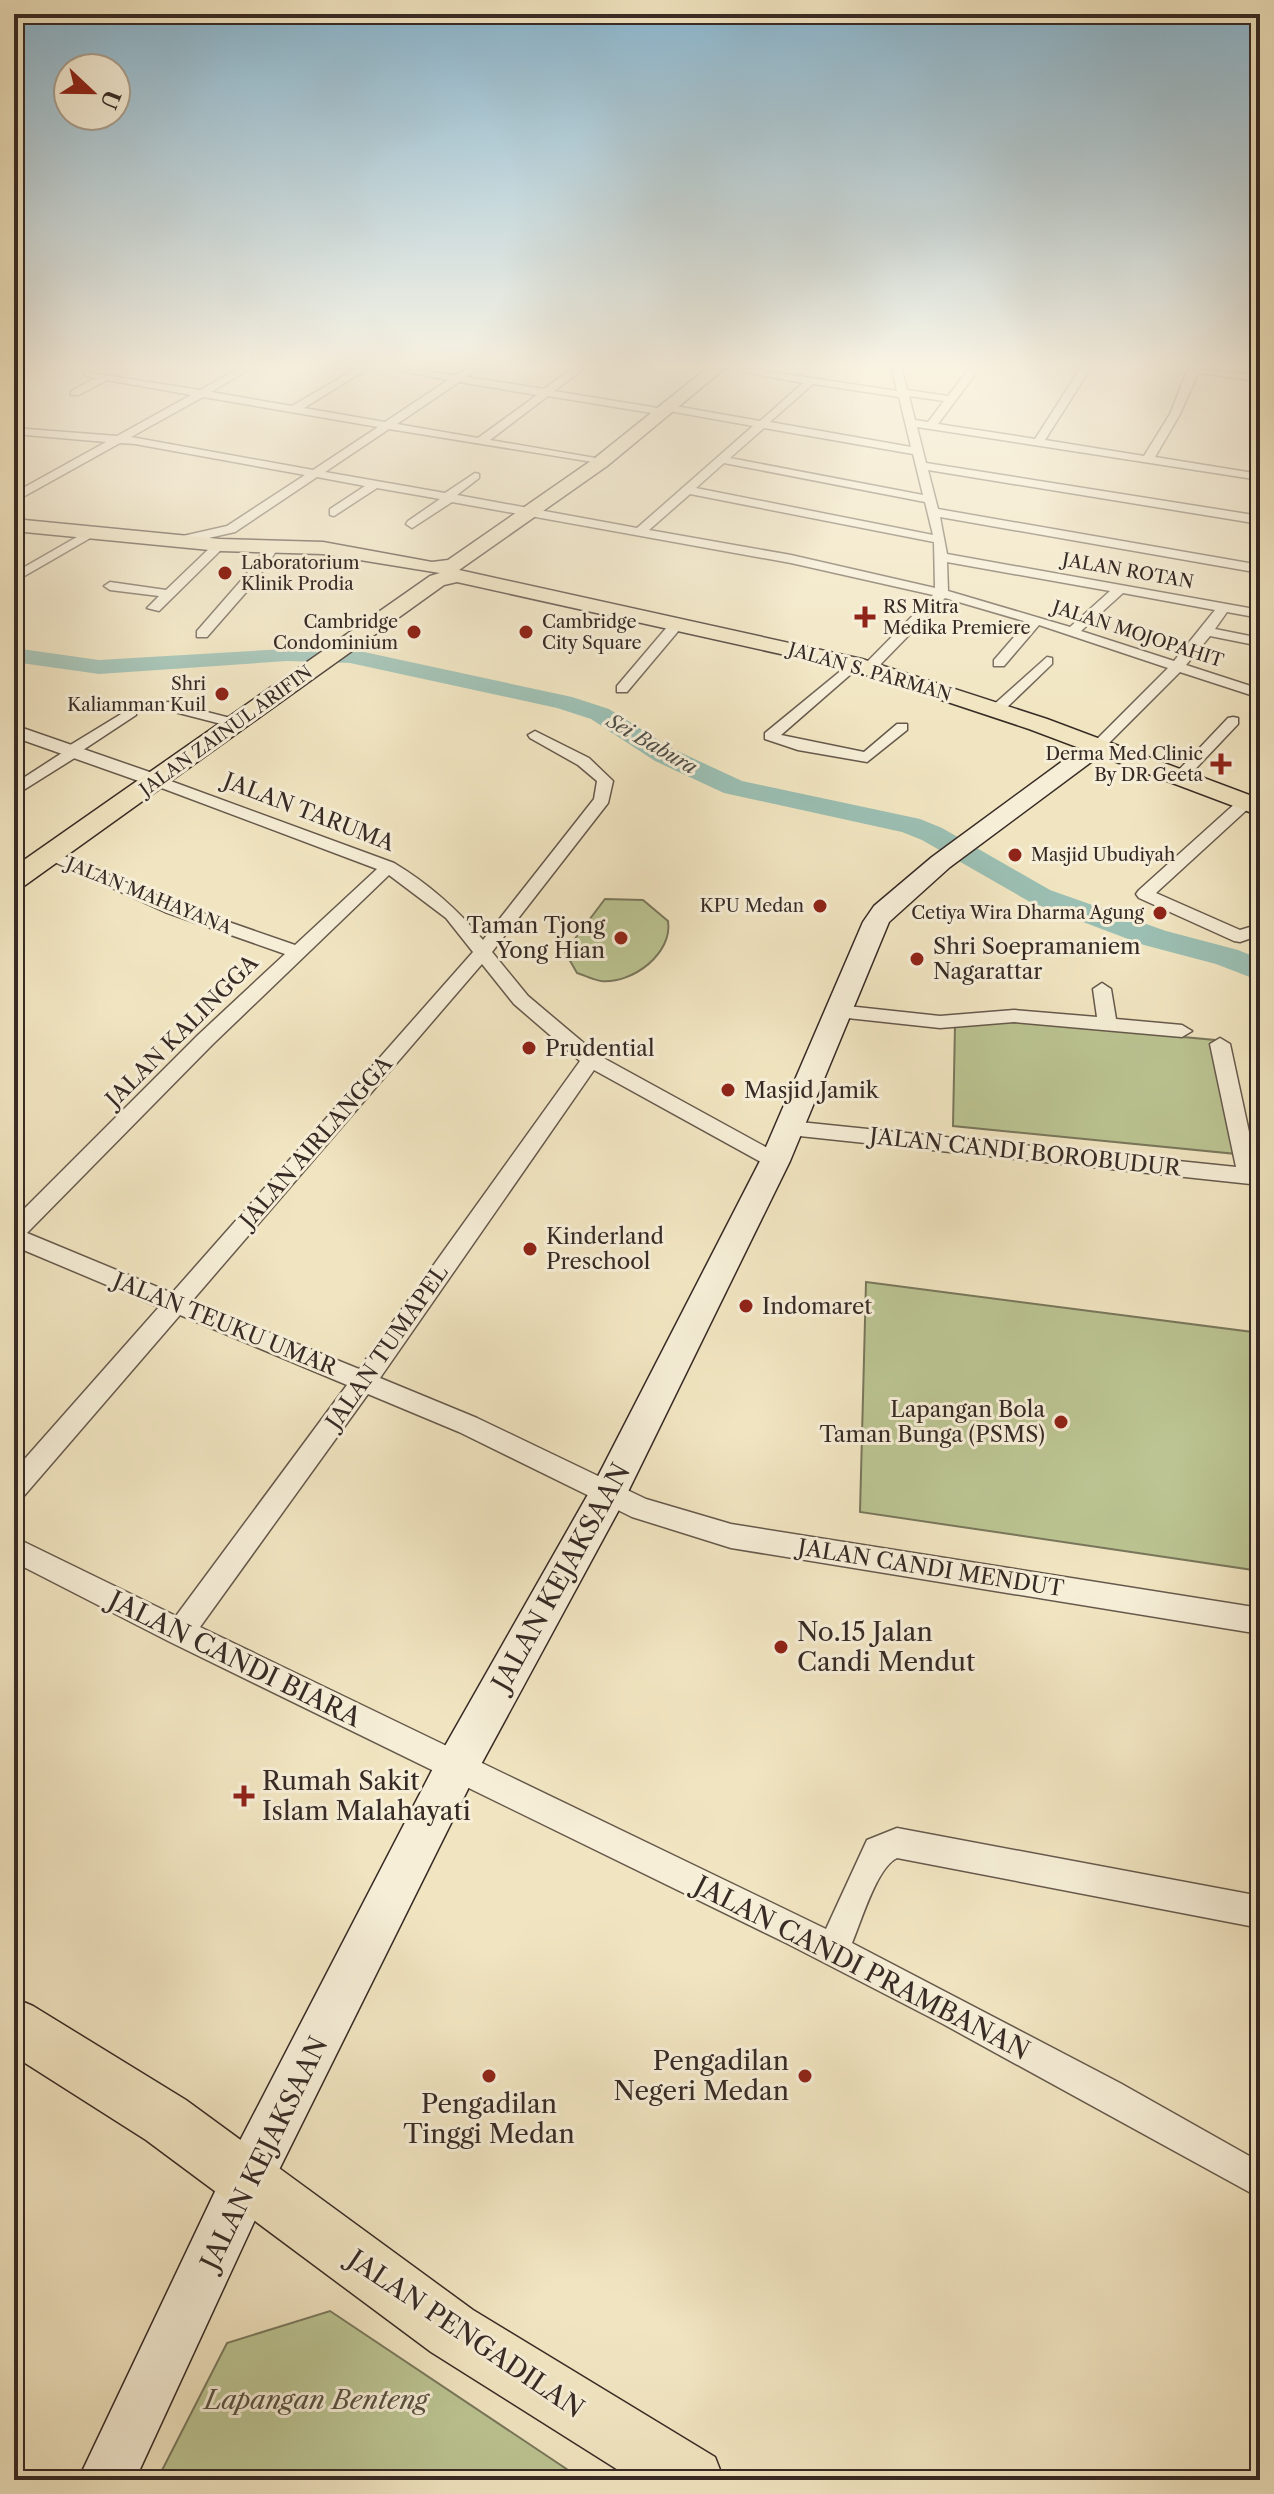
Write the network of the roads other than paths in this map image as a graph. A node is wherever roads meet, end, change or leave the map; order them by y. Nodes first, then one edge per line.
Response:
1 (36, 485) edge
2 (296, 485) edge
3 (373, 485) edge
4 (389, 485) edge
5 (464, 485) edge
6 (568, 485) edge
7 (694, 485) edge
8 (838, 485) edge
9 (926, 485) edge
10 (1046, 485) edge
11 (689, 490) junction
12 (450, 497) junction
13 (14, 498) edge
14 (932, 506) junction
15 (334, 512) dead end
16 (531, 512) junction
17 (1260, 520) edge
18 (412, 524) dead end
19 (14, 525) edge
20 (640, 531) junction
21 (93, 533) junction
22 (225, 537) junction
23 (940, 540) junction
24 (273, 547) junction
25 (942, 557) junction
26 (1260, 569) edge
27 (463, 570) junction
28 (435, 574) junction
29 (14, 578) edge
30 (110, 586) dead end
31 (1121, 588) junction
32 (942, 593) junction
33 (169, 594) junction
34 (1224, 607) junction
35 (154, 608) dead end
36 (1260, 614) edge
37 (1036, 620) junction
38 (678, 623) junction
39 (1073, 631) junction
40 (1208, 632) junction
41 (202, 634) dead end
42 (1260, 642) edge
43 (1047, 661) dead end
44 (999, 663) dead end
45 (1178, 665) junction
46 (862, 666) junction
47 (622, 689) dead end
48 (1260, 694) edge
49 (168, 706) dead end
50 (996, 710) junction
51 (131, 712) dead end
52 (1233, 721) dead end
53 (237, 724) junction
54 (902, 727) dead end
55 (14, 731) edge
56 (535, 735) dead end
57 (1098, 746) junction
58 (74, 750) junction
59 (1179, 778) junction
60 (157, 781) junction
61 (14, 791) edge
62 (1253, 806) edge
63 (49, 856) junction
64 (388, 867) junction
65 (14, 880) edge
66 (1260, 929) edge
67 (296, 952) junction
68 (483, 952) junction
69 (1102, 989) dead end
70 (838, 1011) junction
71 (1107, 1024) junction
72 (1182, 1031) dead end
73 (1220, 1044) dead end
74 (591, 1060) junction
75 (790, 1128) junction
76 (775, 1161) junction
77 (1254, 1176) edge
78 (14, 1235) edge
79 (175, 1303) junction
80 (364, 1381) junction
81 (14, 1489) edge
82 (608, 1494) junction
83 (14, 1549) edge
84 (1260, 1621) edge
85 (180, 1633) junction
86 (456, 1768) junction
87 (1260, 1912) edge
88 (833, 1949) junction
89 (14, 2025) edge
90 (248, 2178) junction
91 (1260, 2181) edge
92 (106, 2480) edge
93 (692, 2480) edge

1 - 13 street
2 - 22 street
3 - 15 street
4 - 12 street, JALAN MOJOPAHIT
5 - 12 street
6 - 16 main road
7 - 11 street
8 - 14 street
9 - 14 street
10 - 17 street
11 - 20 street
11 - 23 street
12 - 16 street, JALAN MOJOPAHIT
12 - 18 street
14 - 23 street
14 - 26 street
16 - 20 street, JALAN MOJOPAHIT
16 - 27 main road
19 - 21 main road
20 - 32 street, JALAN MOJOPAHIT
21 - 22 main road
21 - 29 street
22 - 24 main road
22 - 33 street
23 - 25 street
24 - 28 main road
24 - 41 street
25 - 31 street, JALAN ROTAN
25 - 32 street
27 - 28 main road
27 - 38 main road, JALAN S. PARMAN
28 - 53 main road, JALAN ZAINUL ARIFIN
30 - 33 street
31 - 34 street, JALAN ROTAN
31 - 39 street
32 - 37 street, JALAN MOJOPAHIT
32 - 46 street
33 - 35 street
34 - 36 street, JALAN ROTAN
34 - 40 street
37 - 39 street, JALAN MOJOPAHIT
37 - 44 street
38 - 46 main road, JALAN S. PARMAN
38 - 47 street
39 - 45 street, JALAN MOJOPAHIT
40 - 42 street
40 - 45 street
43 - 50 street
45 - 48 street, JALAN MOJOPAHIT
45 - 57 street
46 - 50 main road, JALAN S. PARMAN
46 - 54 street
49 - 53 street
50 - 57 main road, JALAN S. PARMAN
51 - 58 street
52 - 59 street
53 - 60 main road, JALAN ZAINUL ARIFIN
55 - 58 street
56 - 68 street, JALAN AIRLANGGA
57 - 59 main road, JALAN S. PARMAN
57 - 70 main road, JALAN KEJAKSAAN
58 - 60 street
58 - 61 street
59 - 62 main road, JALAN S. PARMAN
60 - 63 main road, JALAN ZAINUL ARIFIN
60 - 64 street, JALAN TARUMA
62 - 66 street
63 - 65 main road, JALAN ZAINUL ARIFIN
63 - 67 street, JALAN MAHAYANA
64 - 67 street, JALAN KALINGGA
64 - 68 street, JALAN TARUMA
67 - 78 street, JALAN KALINGGA
68 - 74 street, JALAN TARUMA
68 - 79 street, JALAN AIRLANGGA
69 - 71 street
70 - 71 street
70 - 75 main road, JALAN KEJAKSAAN
71 - 72 street
73 - 77 street
74 - 76 street, JALAN TARUMA
74 - 80 street, JALAN TUMAPEL
75 - 76 main road, JALAN KEJAKSAAN
75 - 77 street, JALAN CANDI BOROBUDUR
76 - 82 main road, JALAN KEJAKSAAN
78 - 79 street, JALAN TEUKU UMAR
79 - 80 street, JALAN TEUKU UMAR
79 - 81 street, JALAN AIRLANGGA
80 - 82 street, JALAN TEUKU UMAR
80 - 85 street, JALAN TUMAPEL
82 - 84 street, JALAN CANDI MENDUT
82 - 86 main road, JALAN KEJAKSAAN
83 - 85 street, JALAN CANDI BIARA
85 - 86 street, JALAN CANDI BIARA
86 - 88 street, JALAN CANDI PRAMBANAN
86 - 90 main road, JALAN KEJAKSAAN
87 - 88 street
88 - 91 street, JALAN CANDI PRAMBANAN
89 - 90 main road, JALAN PENGADILAN
90 - 92 main road, JALAN KEJAKSAAN
90 - 93 main road, JALAN PENGADILAN

